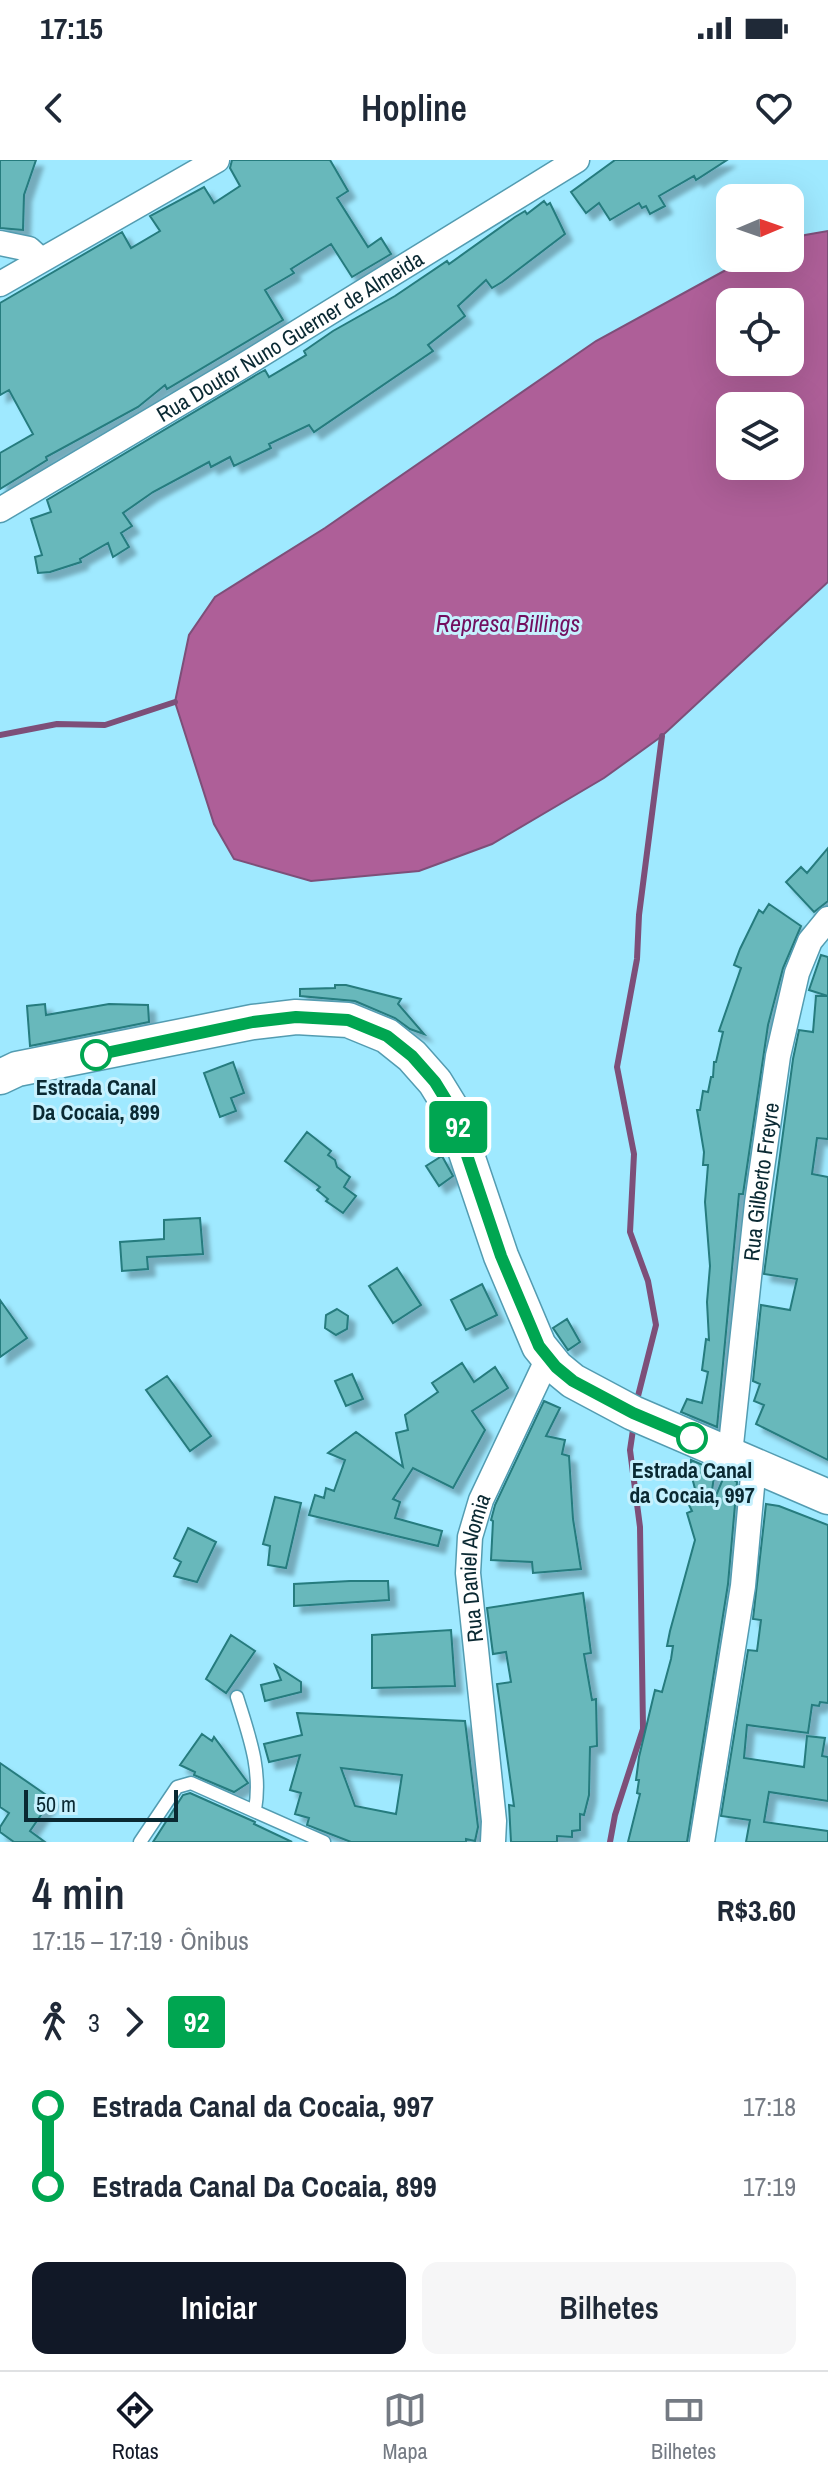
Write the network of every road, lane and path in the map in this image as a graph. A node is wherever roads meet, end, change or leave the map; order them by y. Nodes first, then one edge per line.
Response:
1 (217, 160) edge
2 (577, 160) edge
3 (0, 243) edge
4 (41, 260) junction
5 (0, 284) edge
6 (0, 510) edge
7 (828, 919) edge
8 (819, 946) edge
9 (0, 1077) edge
10 (548, 1358) junction
11 (742, 1460) junction
12 (828, 1497) edge
13 (237, 1697) dead end
14 (255, 1810) junction
15 (140, 1842) edge
16 (324, 1842) edge
17 (493, 1842) edge
18 (702, 1842) edge

1 - 4 street
2 - 6 street, Rua Doutor Nuno Guerner de Almeida
3 - 4 street
4 - 5 street
7 - 8 street, Rua Gilberto Freyre
8 - 11 street, Rua Gilberto Freyre
9 - 10 main road
10 - 11 main road
10 - 17 street, Rua Daniel Alomia
11 - 12 main road
11 - 18 street, Rua Gilberto Freyre
13 - 14 lane
14 - 15 lane
14 - 16 lane

